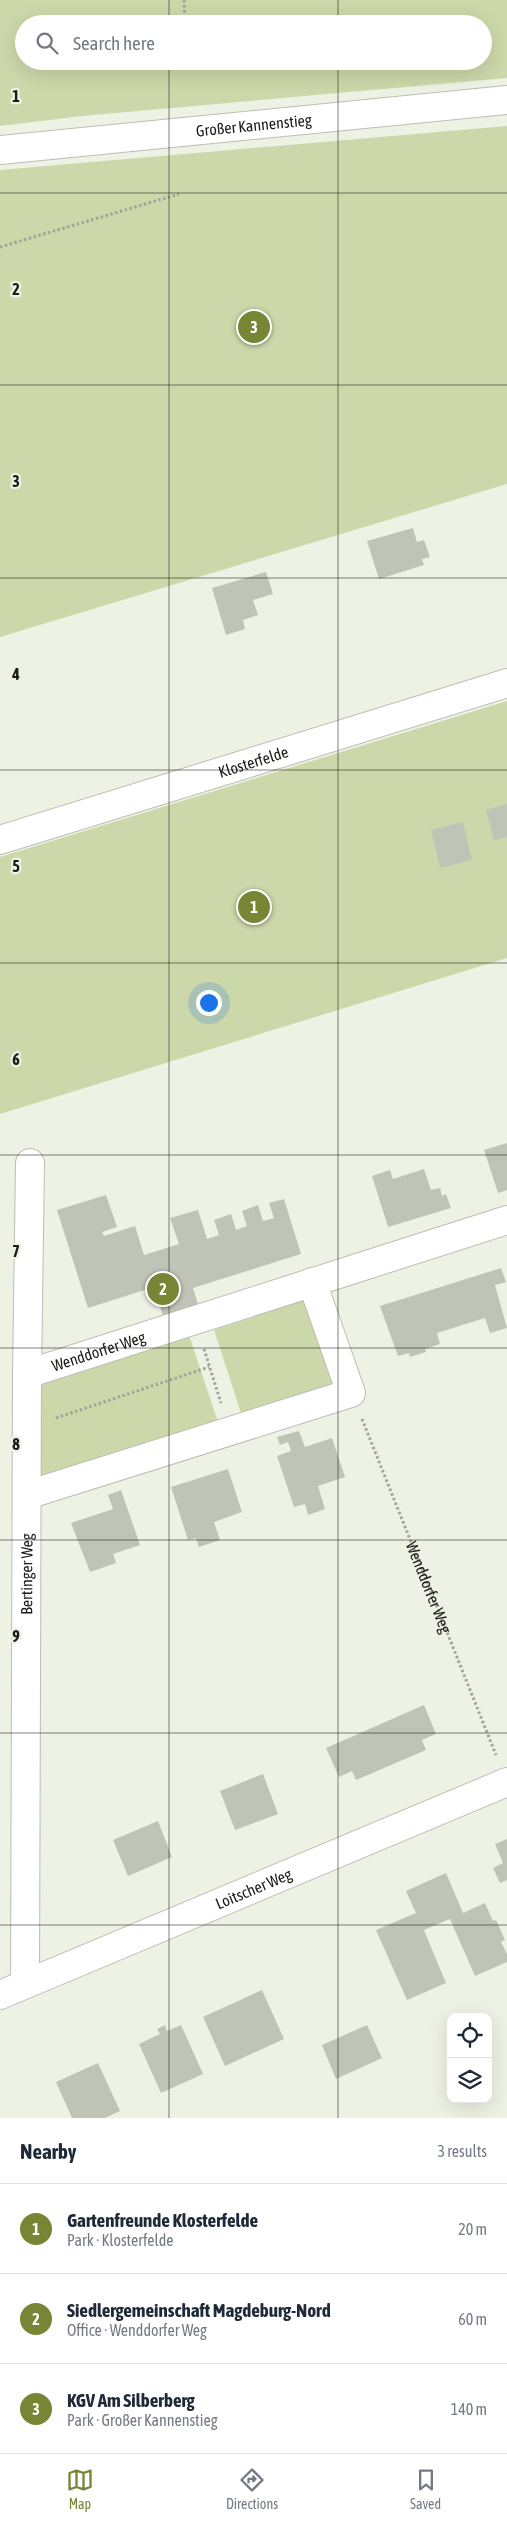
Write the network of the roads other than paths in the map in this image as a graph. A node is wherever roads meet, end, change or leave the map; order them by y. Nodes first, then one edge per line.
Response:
1 (507, 100) edge
2 (0, 150) edge
3 (507, 683) edge
4 (0, 840) edge
5 (30, 1164) dead end
6 (507, 1220) edge
7 (312, 1282) junction
8 (27, 1374) junction
9 (27, 1495) junction
10 (507, 1782) edge
11 (25, 1984) junction
12 (0, 1995) edge

1 - 2 street, Großer Kannenstieg
3 - 4 street, Klosterfelde
5 - 8 street, Bertinger Weg
6 - 7 street, Wenddorfer Weg
7 - 8 street, Wenddorfer Weg
7 - 9 street
8 - 9 street, Bertinger Weg
9 - 11 street, Bertinger Weg
10 - 11 street, Loitscher Weg
11 - 12 street, Loitscher Weg

